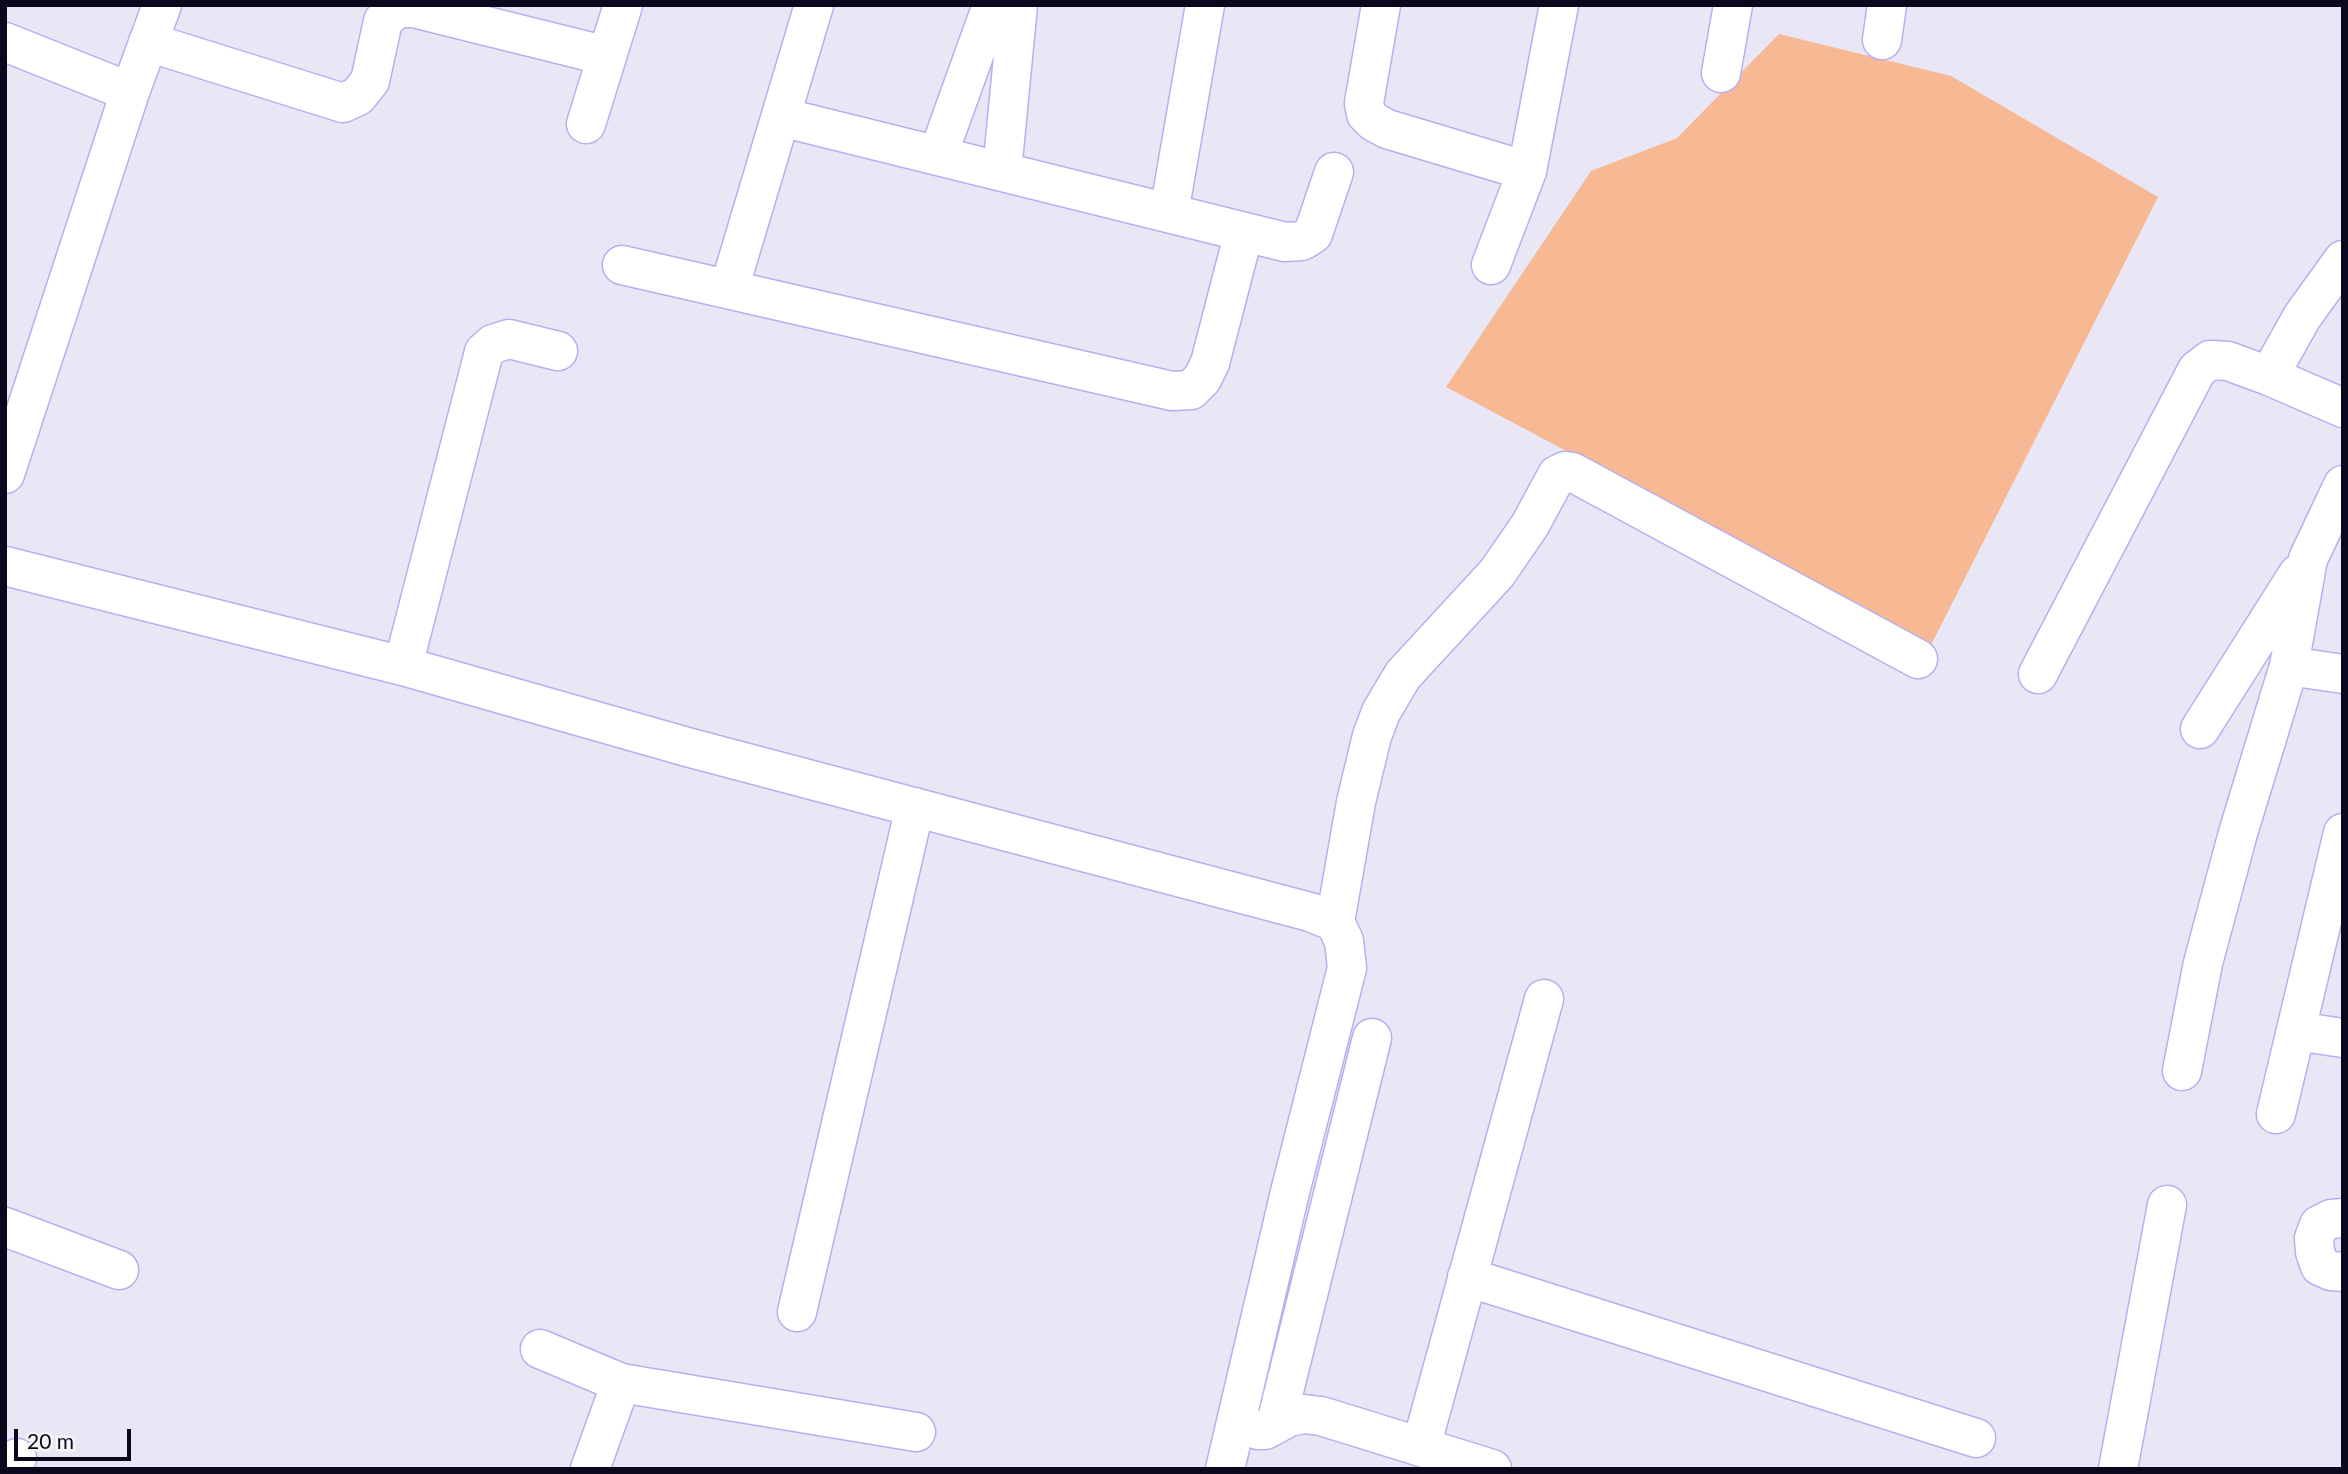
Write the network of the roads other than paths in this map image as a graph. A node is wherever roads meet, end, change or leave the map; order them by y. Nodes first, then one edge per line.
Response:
1 (162, 5) edge
2 (623, 5) edge
3 (814, 5) edge
4 (992, 5) edge
5 (1018, 5) edge
6 (1205, 5) edge
7 (1381, 5) edge
8 (1559, 5) edge
9 (1732, 5) edge
10 (5, 42) edge
11 (148, 42) junction
12 (607, 56) junction
13 (1721, 73) dead end
14 (130, 92) junction
15 (781, 117) junction
16 (586, 124) dead end
17 (938, 155) junction
18 (1002, 171) junction
19 (1527, 171) junction
20 (1334, 172) dead end
21 (1169, 213) junction
22 (1244, 232) junction
23 (2343, 260) edge
24 (622, 265) dead end
25 (1491, 265) dead end
26 (729, 289) junction
27 (558, 351) dead end
28 (2269, 376) junction
29 (2343, 408) edge
30 (5, 474) edge
31 (2343, 485) edge
32 (2308, 559) junction
33 (5, 566) edge
34 (1917, 659) dead end
35 (403, 666) junction
36 (2289, 666) junction
37 (2038, 674) dead end
38 (2343, 674) edge
39 (2200, 729) dead end
40 (915, 807) junction
41 (2341, 850) edge
42 (1335, 922) junction
43 (1544, 999) dead end
44 (2296, 1031) junction
45 (1372, 1038) dead end
46 (2343, 1038) edge
47 (2182, 1071) dead end
48 (2276, 1114) dead end
49 (2167, 1205) dead end
50 (2343, 1218) edge
51 (5, 1227) edge
52 (119, 1270) dead end
53 (2343, 1272) edge
54 (1467, 1277) junction
55 (797, 1312) dead end
56 (540, 1349) dead end
57 (621, 1383) junction
58 (1276, 1423) junction
59 (1235, 1429) junction
60 (916, 1432) dead end
61 (1976, 1438) dead end
62 (1421, 1447) junction
63 (590, 1469) edge
64 (1225, 1469) edge
65 (1492, 1469) edge
66 (2118, 1469) edge

1 - 11 street
2 - 12 street
3 - 15 street
4 - 17 street
5 - 18 street
6 - 21 street
7 - 19 street
8 - 19 street
9 - 13 street
10 - 14 street
11 - 12 street
11 - 14 street
12 - 16 street
14 - 30 street
15 - 17 street
15 - 26 street
17 - 18 street
18 - 21 street
19 - 25 street
20 - 22 street
21 - 22 street
22 - 26 street
23 - 28 street
24 - 26 street
27 - 35 street
28 - 29 street
28 - 37 street
31 - 32 street
32 - 36 street
32 - 39 street
33 - 35 street
34 - 42 street
35 - 40 street
36 - 38 street
36 - 47 street
40 - 42 street
40 - 55 street
41 - 44 street
42 - 59 street
43 - 54 street
44 - 46 street
44 - 48 street
45 - 58 street
49 - 66 street
50 - 53 street
51 - 52 street
54 - 61 street
54 - 62 street
56 - 57 street
57 - 60 street
57 - 63 street
58 - 59 street
58 - 62 street
59 - 64 street
62 - 65 street

